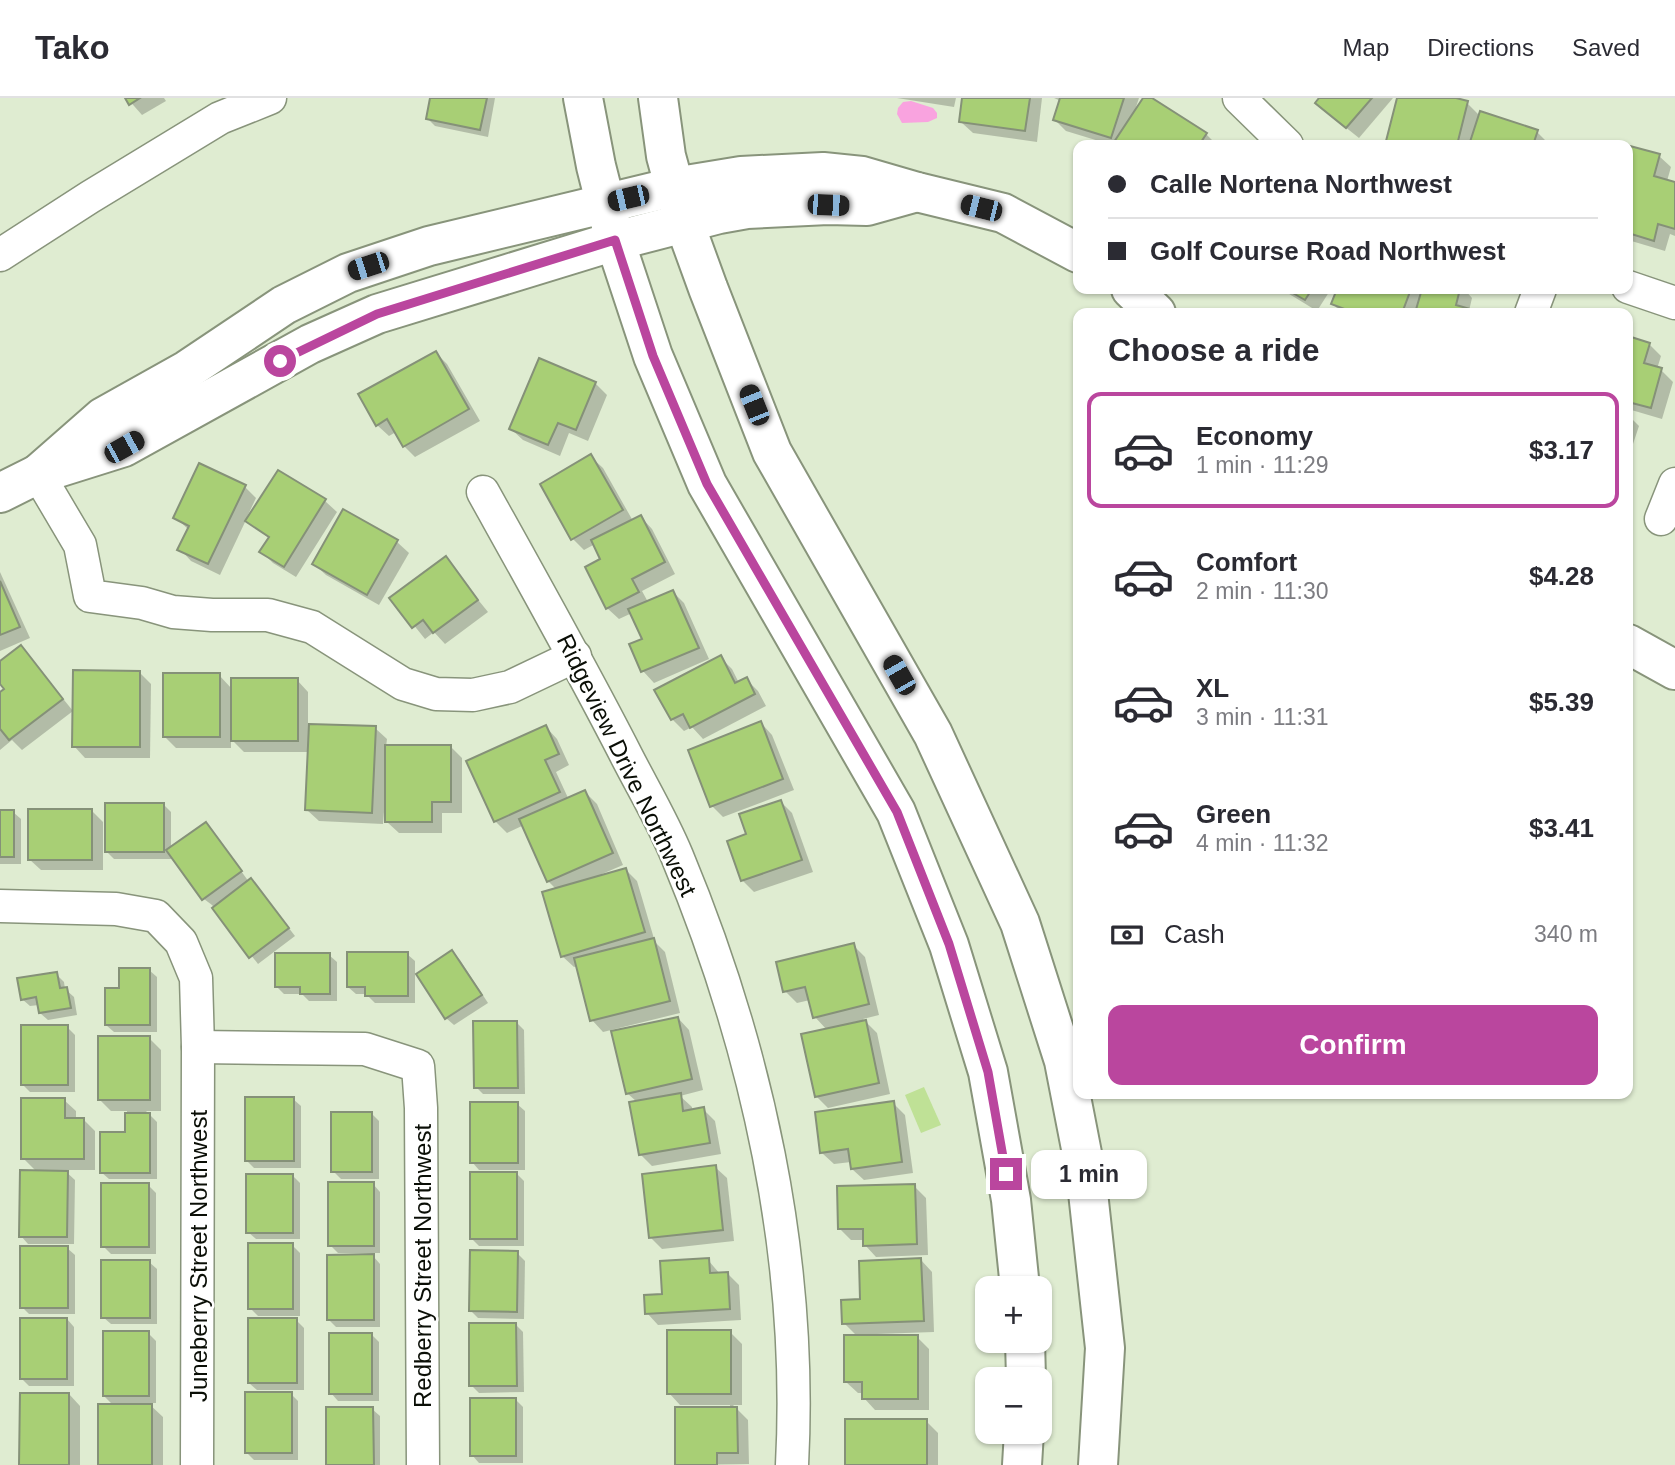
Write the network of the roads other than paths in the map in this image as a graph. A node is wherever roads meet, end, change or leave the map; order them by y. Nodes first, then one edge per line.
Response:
1 (270, 98) edge
2 (583, 98) edge
3 (658, 98) edge
4 (1239, 98) edge
5 (1282, 140) edge
6 (604, 203) junction
7 (679, 205) junction
8 (615, 240) junction
9 (1073, 250) edge
10 (0, 255) edge
11 (1633, 289) edge
12 (1136, 294) edge
13 (1675, 303) edge
14 (1151, 308) edge
15 (38, 474) junction
16 (1675, 484) edge
17 (483, 492) dead end
18 (0, 493) edge
19 (1661, 519) dead end
20 (1633, 647) edge
21 (575, 656) junction
22 (1675, 670) edge
23 (0, 906) edge
24 (198, 1047) junction
25 (1019, 1276) edge
26 (1023, 1444) edge
27 (197, 1465) edge
28 (423, 1465) edge
29 (792, 1465) edge
30 (1022, 1465) edge
31 (1098, 1465) edge

1 - 10 street
2 - 6 main road
3 - 7 main road
4 - 5 street
6 - 7 main road
6 - 8 main road
6 - 15 main road
7 - 8 main road
7 - 9 main road
7 - 31 main road
8 - 15 main road
8 - 25 main road
11 - 13 street
12 - 14 main road
15 - 18 main road
15 - 21 street
16 - 19 street
17 - 21 street, Ridgeview Drive Northwest
20 - 22 main road
21 - 29 street, Ridgeview Drive Northwest
23 - 24 street, Juneberry Street Northwest
24 - 27 street, Juneberry Street Northwest
24 - 28 street, Redberry Street Northwest
26 - 30 main road

